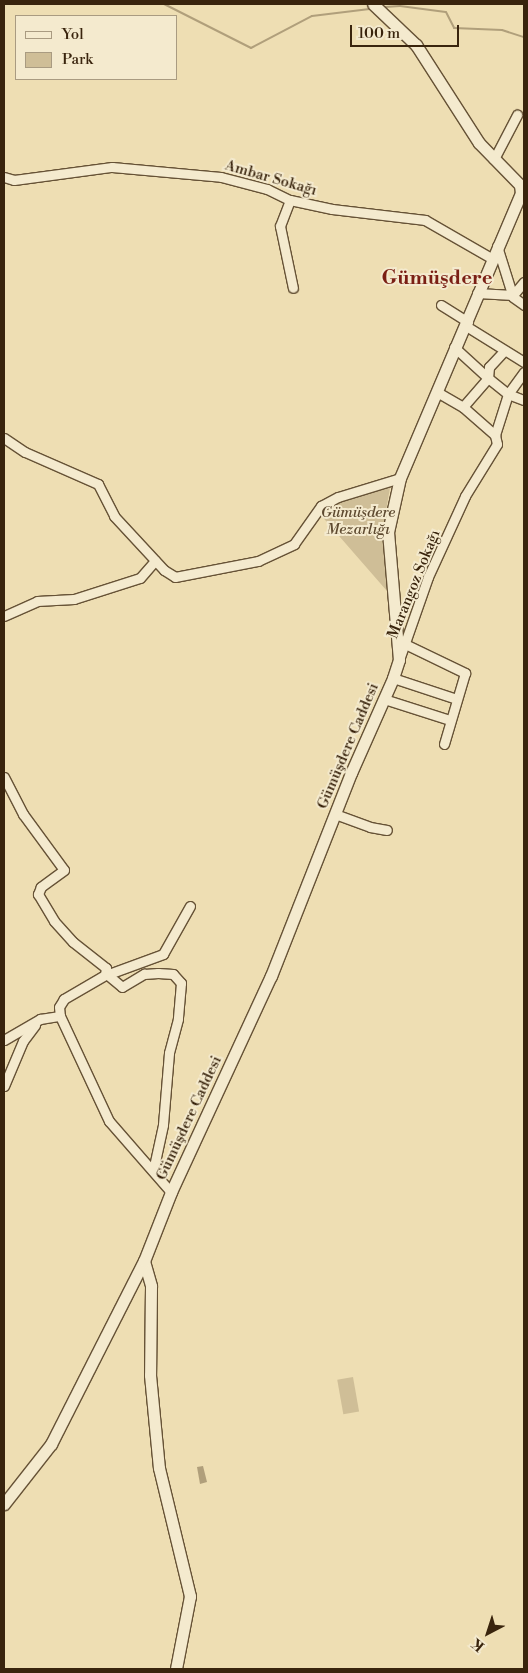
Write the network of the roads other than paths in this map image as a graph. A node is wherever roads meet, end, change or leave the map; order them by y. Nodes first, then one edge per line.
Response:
1 (373, 4) edge
2 (517, 115) dead end
3 (494, 160) junction
4 (4, 177) edge
5 (523, 192) edge
6 (290, 200) junction
7 (497, 245) junction
8 (491, 258) junction
9 (524, 282) edge
10 (292, 288) dead end
11 (477, 293) junction
12 (513, 295) junction
13 (441, 305) dead end
14 (524, 305) edge
15 (467, 324) junction
16 (454, 347) junction
17 (504, 351) junction
18 (524, 362) edge
19 (524, 372) edge
20 (488, 378) junction
21 (437, 392) junction
22 (508, 394) junction
23 (524, 400) edge
24 (463, 407) junction
25 (495, 435) junction
26 (4, 438) edge
27 (400, 478) junction
28 (155, 561) junction
29 (4, 616) edge
30 (405, 644) junction
31 (399, 660) junction
32 (393, 678) junction
33 (384, 698) junction
34 (457, 698) junction
35 (450, 720) junction
36 (444, 744) dead end
37 (4, 778) edge
38 (335, 814) junction
39 (387, 830) dead end
40 (190, 906) dead end
41 (107, 975) junction
42 (60, 1016) junction
43 (40, 1019) junction
44 (4, 1040) edge
45 (4, 1086) edge
46 (153, 1171) junction
47 (172, 1192) junction
48 (144, 1261) junction
49 (4, 1504) edge
50 (176, 1669) edge

1 - 3 street, Gümüşdere Caddesi
2 - 3 street
3 - 5 street, Gümüşdere Caddesi
4 - 6 street, Ambar Sokağı
5 - 7 street, Gümüşdere Caddesi
6 - 8 street, Ambar Sokağı
6 - 10 street
7 - 8 street, Gümüşdere Caddesi
7 - 12 street
8 - 11 street, Gümüşdere Caddesi
9 - 12 street
11 - 12 street
11 - 15 street, Gümüşdere Caddesi
12 - 14 street
13 - 15 street
15 - 16 street, Gümüşdere Caddesi
15 - 17 street
16 - 20 street
16 - 21 street, Gümüşdere Caddesi
17 - 18 street
17 - 20 street
19 - 22 street, Marangoz Sokağı
20 - 22 street
20 - 24 street
21 - 24 street
21 - 27 street, Gümüşdere Caddesi
22 - 23 street
22 - 25 street, Marangoz Sokağı
24 - 25 street
25 - 30 street, Marangoz Sokağı
26 - 28 street
27 - 28 street
27 - 31 street, Gümüşdere Caddesi
28 - 29 street
30 - 31 street, Marangoz Sokağı
30 - 34 street
31 - 32 street, Gümüşdere Caddesi
32 - 33 street, Gümüşdere Caddesi
32 - 34 street
33 - 35 street
33 - 38 street, Gümüşdere Caddesi
34 - 35 street
35 - 36 street
37 - 41 street
38 - 39 street
38 - 47 street, Gümüşdere Caddesi
40 - 41 street
41 - 42 street
41 - 46 street
42 - 43 street
42 - 46 street
43 - 44 street
43 - 45 street
46 - 47 street
47 - 48 street, Gümüşdere Caddesi
48 - 49 street, Gümüşdere Caddesi
48 - 50 street

